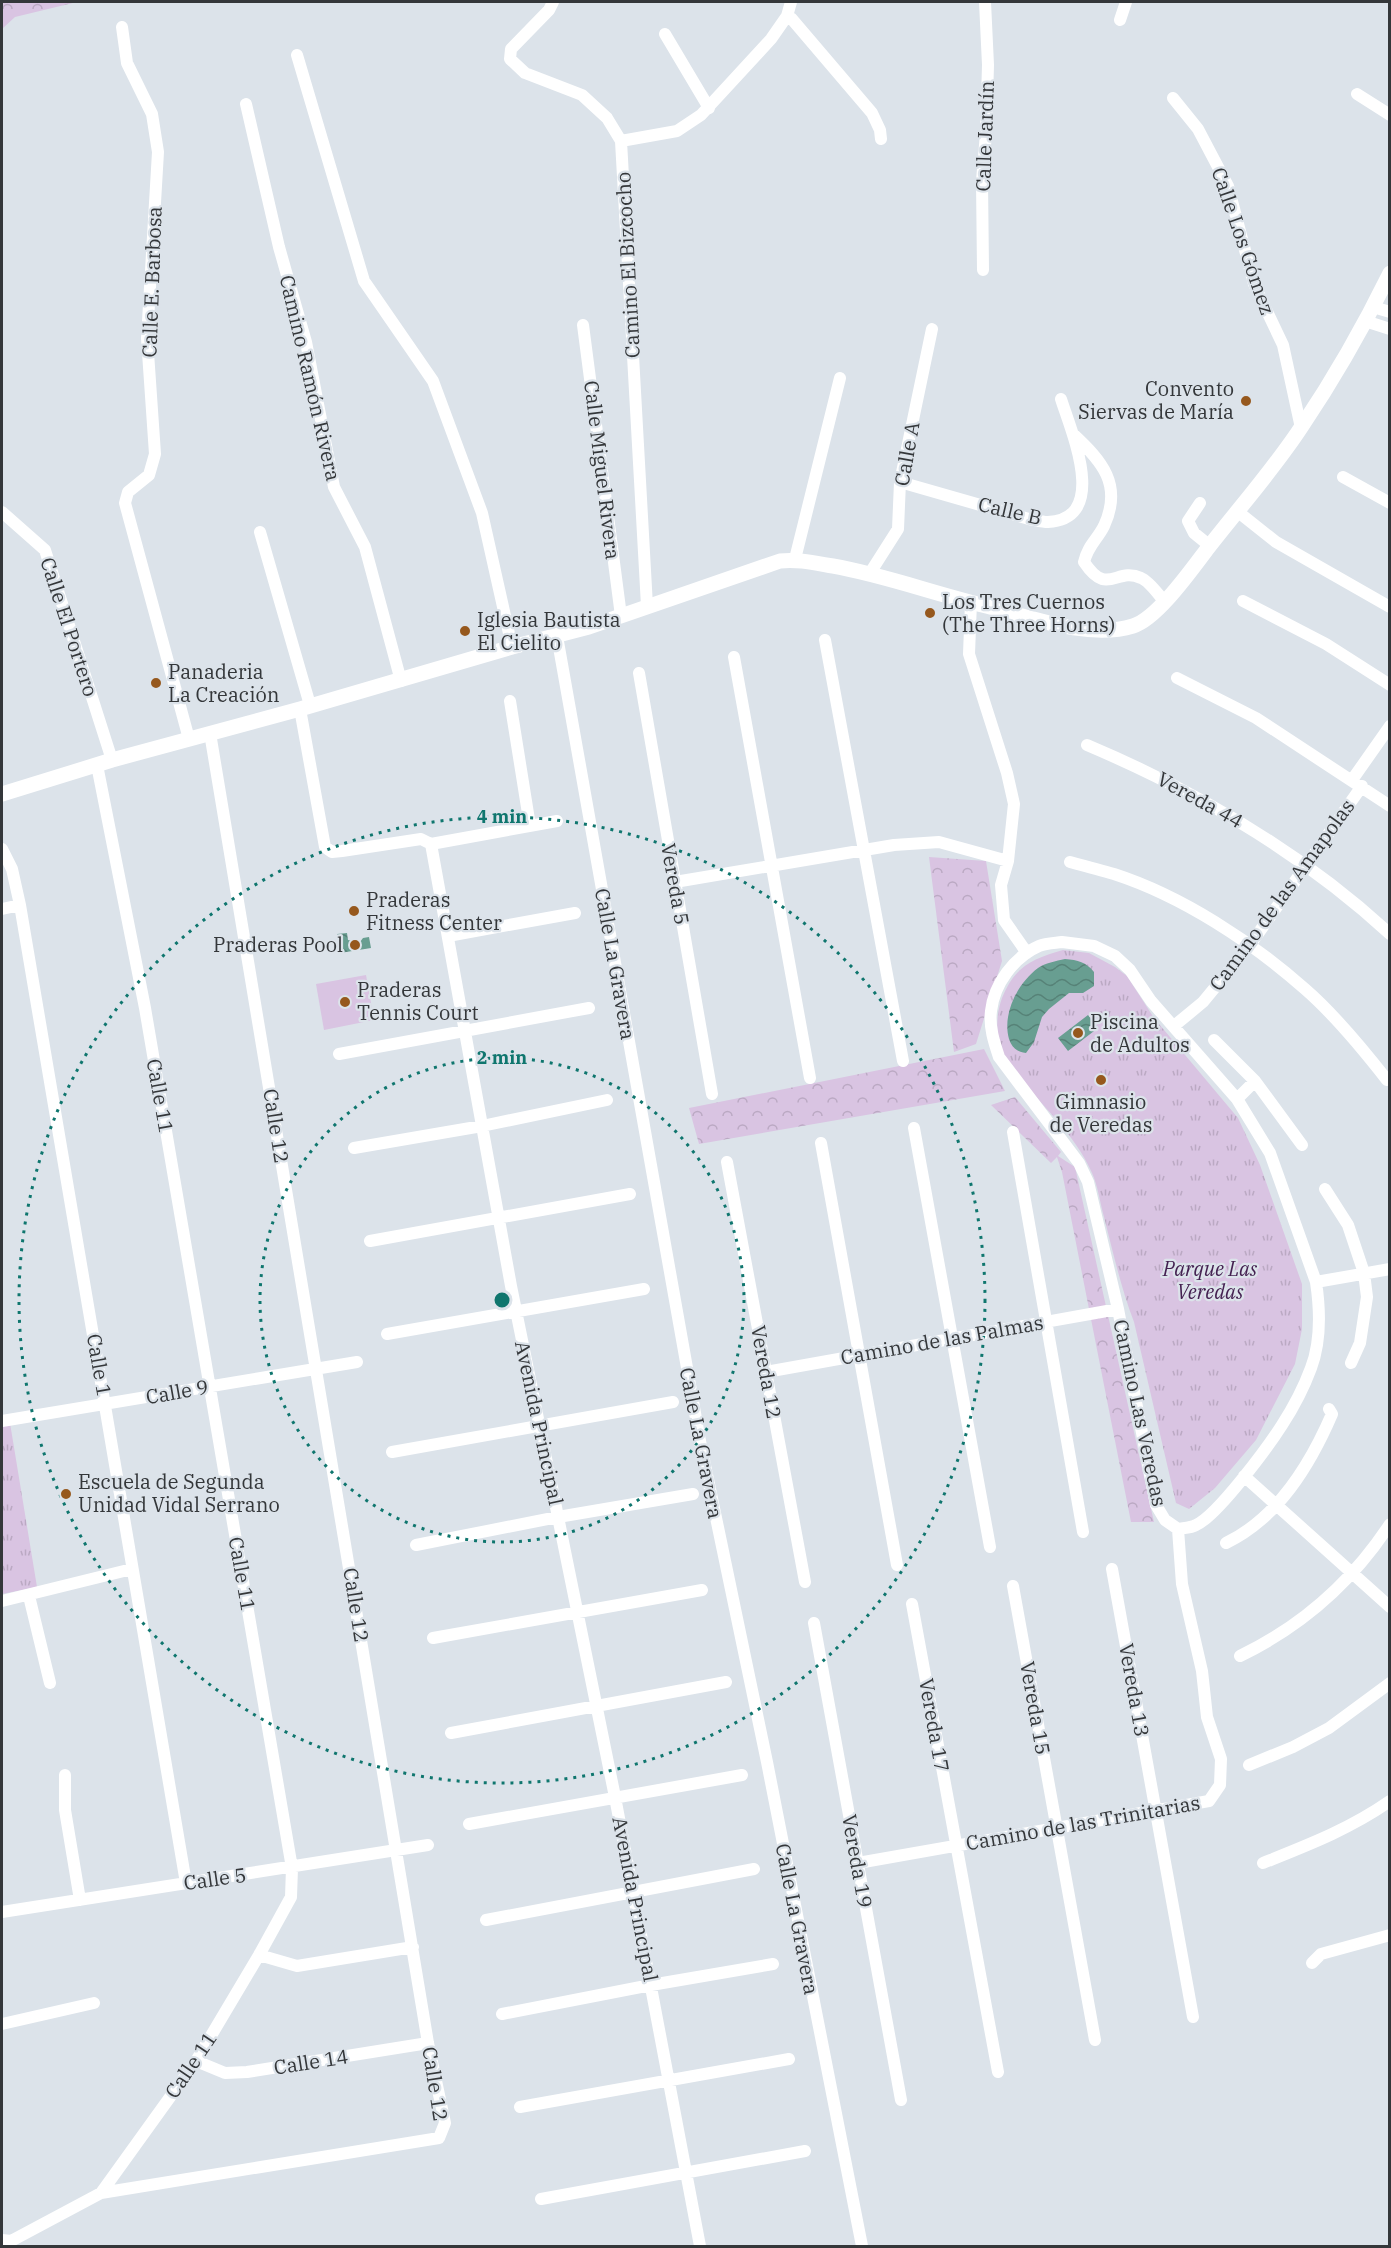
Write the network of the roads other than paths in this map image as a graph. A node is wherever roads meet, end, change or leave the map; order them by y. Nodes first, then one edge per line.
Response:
1 (553, 2) edge
2 (791, 2) edge
3 (985, 2) edge
4 (1126, 2) edge
5 (787, 16) junction
6 (1119, 20) dead end
7 (122, 27) dead end
8 (665, 34) dead end
9 (297, 56) dead end
10 (1357, 94) dead end
11 (1173, 98) dead end
12 (246, 104) dead end
13 (709, 108) junction
14 (1389, 115) edge
15 (881, 139) dead end
16 (621, 141) junction
17 (983, 270) dead end
18 (1389, 273) edge
19 (1373, 307) junction
20 (1389, 312) edge
21 (1365, 321) junction
22 (583, 325) dead end
23 (932, 329) dead end
24 (1389, 329) edge
25 (840, 378) dead end
26 (1061, 399) dead end
27 (1301, 428) junction
28 (1072, 433) junction
29 (1343, 477) dead end
30 (900, 482) junction
31 (1389, 502) edge
32 (1200, 503) dead end
33 (1237, 511) junction
34 (2, 512) edge
35 (260, 532) dead end
36 (1210, 546) junction
37 (795, 559) junction
38 (870, 573) junction
39 (1164, 601) junction
40 (1243, 601) dead end
41 (971, 602) junction
42 (647, 606) junction
43 (1389, 607) edge
44 (621, 616) junction
45 (557, 636) junction
46 (825, 640) dead end
47 (512, 647) junction
48 (734, 657) dead end
49 (639, 673) dead end
50 (1177, 678) dead end
51 (401, 681) junction
52 (1389, 685) edge
53 (510, 701) dead end
54 (305, 707) junction
55 (1389, 726) edge
56 (210, 733) junction
57 (189, 739) junction
58 (1087, 746) dead end
59 (112, 760) junction
60 (97, 765) junction
61 (1357, 783) junction
62 (2, 794) edge
63 (1389, 806) edge
64 (557, 821) dead end
65 (530, 826) junction
66 (431, 843) junction
67 (2, 849) edge
68 (865, 851) junction
69 (1008, 861) junction
70 (1070, 862) dead end
71 (1306, 865) junction
72 (771, 866) junction
73 (675, 882) junction
74 (20, 905) junction
75 (2, 909) edge
76 (575, 913) dead end
77 (1389, 934) edge
78 (448, 936) junction
79 (1250, 945) junction
80 (1027, 953) junction
81 (589, 1008) dead end
82 (1174, 1026) junction
83 (465, 1030) junction
84 (1214, 1040) dead end
85 (339, 1054) dead end
86 (903, 1060) dead end
87 (810, 1078) dead end
88 (1387, 1080) dead end
89 (1255, 1082) junction
90 (712, 1094) dead end
91 (1237, 1099) junction
92 (607, 1100) dead end
93 (482, 1126) junction
94 (915, 1128) dead end
95 (1013, 1132) dead end
96 (821, 1143) dead end
97 (1302, 1145) dead end
98 (354, 1148) dead end
99 (727, 1162) dead end
100 (1325, 1190) dead end
101 (630, 1194) dead end
102 (499, 1218) junction
103 (370, 1241) dead end
104 (1389, 1269) edge
105 (1364, 1273) junction
106 (1316, 1282) junction
107 (644, 1288) dead end
108 (1118, 1309) junction
109 (516, 1311) junction
110 (1046, 1322) junction
111 (387, 1334) dead end
112 (953, 1338) junction
113 (859, 1354) junction
114 (357, 1362) dead end
115 (1351, 1363) dead end
116 (316, 1368) junction
117 (766, 1372) junction
118 (210, 1386) junction
119 (673, 1402) dead end
120 (106, 1405) junction
121 (1329, 1409) dead end
122 (2, 1421) edge
123 (540, 1425) junction
124 (392, 1452) dead end
125 (1244, 1476) junction
126 (693, 1494) dead end
127 (1276, 1505) junction
128 (558, 1517) junction
129 (1389, 1524) edge
130 (1178, 1529) junction
131 (1083, 1532) dead end
132 (1226, 1543) dead end
133 (416, 1545) dead end
134 (990, 1546) dead end
135 (897, 1565) dead end
136 (132, 1569) junction
137 (1112, 1569) dead end
138 (1353, 1574) junction
139 (805, 1582) dead end
140 (1012, 1586) dead end
141 (702, 1590) dead end
142 (29, 1596) junction
143 (2, 1601) edge
144 (912, 1604) dead end
145 (1389, 1607) edge
146 (578, 1611) junction
147 (814, 1623) dead end
148 (433, 1638) dead end
149 (1240, 1656) dead end
150 (726, 1682) dead end
151 (50, 1683) dead end
152 (1389, 1683) edge
153 (597, 1705) junction
154 (451, 1732) dead end
155 (1249, 1765) dead end
156 (65, 1775) dead end
157 (742, 1775) dead end
158 (615, 1797) junction
159 (1389, 1801) edge
160 (1156, 1811) junction
161 (469, 1824) dead end
162 (1057, 1829) junction
163 (428, 1845) dead end
164 (956, 1845) junction
165 (397, 1850) junction
166 (858, 1863) junction
167 (1263, 1863) dead end
168 (292, 1868) junction
169 (754, 1869) dead end
170 (186, 1883) junction
171 (633, 1891) junction
172 (80, 1900) junction
173 (2, 1912) edge
174 (486, 1920) dead end
175 (1389, 1935) edge
176 (412, 1947) junction
177 (259, 1955) junction
178 (1312, 1963) dead end
179 (774, 1964) dead end
180 (651, 1985) junction
181 (94, 2003) dead end
182 (502, 2014) dead end
183 (1193, 2017) dead end
184 (2, 2024) edge
185 (1095, 2040) dead end
186 (428, 2043) junction
187 (789, 2059) dead end
188 (196, 2061) junction
189 (998, 2072) dead end
190 (668, 2080) junction
191 (901, 2100) dead end
192 (520, 2107) dead end
193 (805, 2151) dead end
194 (686, 2173) junction
195 (101, 2193) junction
196 (541, 2199) dead end
197 (2, 2240) edge
198 (700, 2247) edge
199 (862, 2247) edge

1 - 16 street, Camino El Bizcocho
2 - 5 street
3 - 17 street, Calle Jardín
4 - 6 street
5 - 13 street
5 - 15 street
7 - 57 street, Calle E. Barbosa
8 - 13 street
9 - 47 street
10 - 14 street
11 - 27 street, Calle Los Gómez
12 - 51 street, Camino Ramón Rivera
13 - 16 street
16 - 42 street, Camino El Bizcocho
18 - 19 street
19 - 20 street
19 - 21 street
21 - 24 street
21 - 27 street
22 - 44 street, Calle Miguel Rivera
23 - 30 street, Calle A
25 - 37 street
26 - 28 street, Calle B
27 - 33 street
28 - 30 street, Calle B
28 - 39 street
29 - 31 street
30 - 38 street, Calle A
32 - 36 street
33 - 36 street
33 - 43 street
34 - 59 street, Calle El Portero
35 - 54 street
36 - 39 street
37 - 38 street
37 - 42 street
38 - 41 street
39 - 41 street
40 - 52 street
41 - 69 street
42 - 44 street
44 - 45 street
45 - 47 street
45 - 199 street, Calle La Gravera
46 - 68 street
47 - 51 street
48 - 72 street
49 - 73 street, Vereda 5
50 - 61 street
51 - 54 street
53 - 65 street
54 - 56 street
54 - 66 street
55 - 61 street, Camino de las Amapolas
56 - 57 street
56 - 116 street, Calle 12
57 - 59 street
58 - 71 street, Vereda 44
59 - 60 street
60 - 62 street
60 - 118 street, Calle 11
61 - 63 street
61 - 71 street, Camino de las Amapolas
64 - 65 street
65 - 66 street
66 - 78 street, Avenida Principal
67 - 74 street, Calle 1
68 - 69 street
68 - 72 street
68 - 86 street
69 - 80 street
70 - 79 street
71 - 77 street, Vereda 44
71 - 79 street, Camino de las Amapolas
72 - 73 street
72 - 87 street
73 - 90 street, Vereda 5
74 - 75 street
74 - 120 street, Calle 1
76 - 78 street
78 - 83 street, Avenida Principal
79 - 82 street, Camino de las Amapolas
79 - 88 street
80 - 82 street, Camino Las Veredas
80 - 108 street, Camino Las Veredas
81 - 83 street
82 - 91 street, Camino Las Veredas
83 - 85 street
83 - 93 street, Avenida Principal
84 - 89 street
89 - 91 street
89 - 97 street
91 - 106 street, Camino Las Veredas
92 - 93 street
93 - 98 street
93 - 102 street, Avenida Principal
94 - 112 street
95 - 110 street
96 - 113 street
99 - 117 street, Vereda 12
100 - 105 street
101 - 102 street
102 - 103 street
102 - 109 street, Avenida Principal
104 - 105 street
105 - 106 street
105 - 115 street
106 - 125 street, Camino Las Veredas
107 - 109 street
108 - 110 street, Camino de las Palmas
108 - 130 street, Camino Las Veredas
109 - 111 street
109 - 123 street, Avenida Principal
110 - 112 street, Camino de las Palmas
110 - 131 street
112 - 113 street, Camino de las Palmas
112 - 134 street
113 - 117 street, Camino de las Palmas
113 - 135 street
114 - 116 street, Calle 9
116 - 118 street, Calle 9
116 - 165 street, Calle 12
117 - 139 street, Vereda 12
118 - 120 street, Calle 9
118 - 168 street, Calle 11
119 - 123 street
120 - 122 street, Calle 9
120 - 136 street, Calle 1
121 - 127 street
123 - 124 street
123 - 128 street, Avenida Principal
125 - 127 street
125 - 130 street, Camino Las Veredas
126 - 128 street
127 - 132 street
127 - 138 street
128 - 133 street
128 - 146 street, Avenida Principal
129 - 138 street
130 - 160 street, Camino de las Trinitarias
136 - 142 street
136 - 170 street, Calle 1
137 - 160 street, Vereda 13
138 - 145 street
138 - 149 street
140 - 162 street, Vereda 15
141 - 146 street
142 - 143 street
142 - 151 street
144 - 164 street, Vereda 17
146 - 148 street
146 - 153 street, Avenida Principal
147 - 166 street, Vereda 19
150 - 153 street
152 - 155 street
153 - 154 street
153 - 158 street, Avenida Principal
156 - 172 street
157 - 158 street
158 - 161 street
158 - 171 street, Avenida Principal
159 - 167 street
160 - 162 street, Camino de las Trinitarias
160 - 183 street, Vereda 13
162 - 164 street, Camino de las Trinitarias
162 - 185 street, Vereda 15
163 - 165 street, Calle 5
164 - 166 street, Camino de las Trinitarias
164 - 189 street, Vereda 17
165 - 168 street, Calle 5
165 - 176 street, Calle 12
166 - 191 street, Vereda 19
168 - 170 street, Calle 5
168 - 177 street, Calle 11
169 - 171 street
170 - 172 street, Calle 5
171 - 174 street
171 - 180 street, Avenida Principal
172 - 173 street, Calle 5
175 - 178 street
176 - 177 street
176 - 186 street, Calle 12
177 - 188 street, Calle 11
179 - 180 street
180 - 182 street
180 - 190 street, Avenida Principal
181 - 184 street
186 - 188 street, Calle 14
186 - 195 street, Calle 12
187 - 190 street
188 - 195 street, Calle 11
190 - 192 street
190 - 194 street, Avenida Principal
193 - 194 street
194 - 196 street
194 - 198 street, Avenida Principal
195 - 197 street

